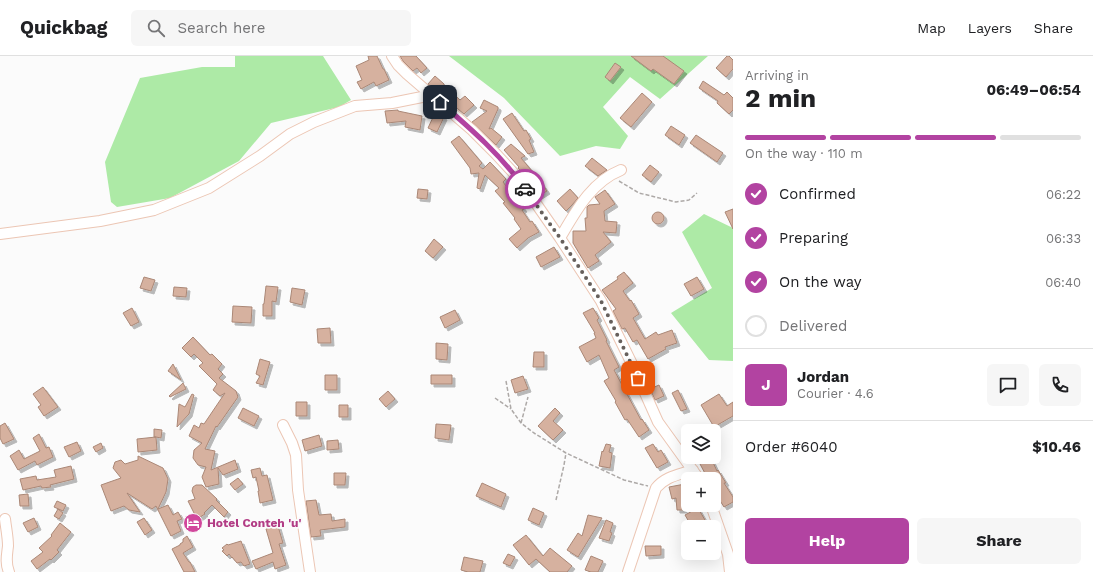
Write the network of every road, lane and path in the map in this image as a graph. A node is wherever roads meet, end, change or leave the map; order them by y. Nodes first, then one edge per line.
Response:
1 (392, 56) edge
2 (432, 95) junction
3 (621, 170) dead end
4 (610, 175) junction
5 (697, 193) dead end
6 (0, 234) edge
7 (560, 238) junction
8 (506, 381) dead end
9 (528, 397) dead end
10 (495, 398) dead end
11 (511, 409) junction
12 (521, 423) junction
13 (284, 425) dead end
14 (566, 453) junction
15 (694, 472) edge
16 (681, 476) edge
17 (656, 488) junction
18 (556, 500) dead end
19 (713, 512) edge
20 (5, 519) dead end
21 (5, 569) edge
22 (310, 572) edge
23 (628, 572) edge
24 (730, 572) edge

1 - 2 street
2 - 6 street
2 - 7 street
3 - 4 street
4 - 5 path
4 - 7 street
7 - 15 street
8 - 11 path
9 - 12 path
10 - 11 path
11 - 12 path
12 - 14 path
13 - 22 street
14 - 17 path
14 - 18 path
16 - 17 street
17 - 23 street
19 - 24 street
20 - 21 street

